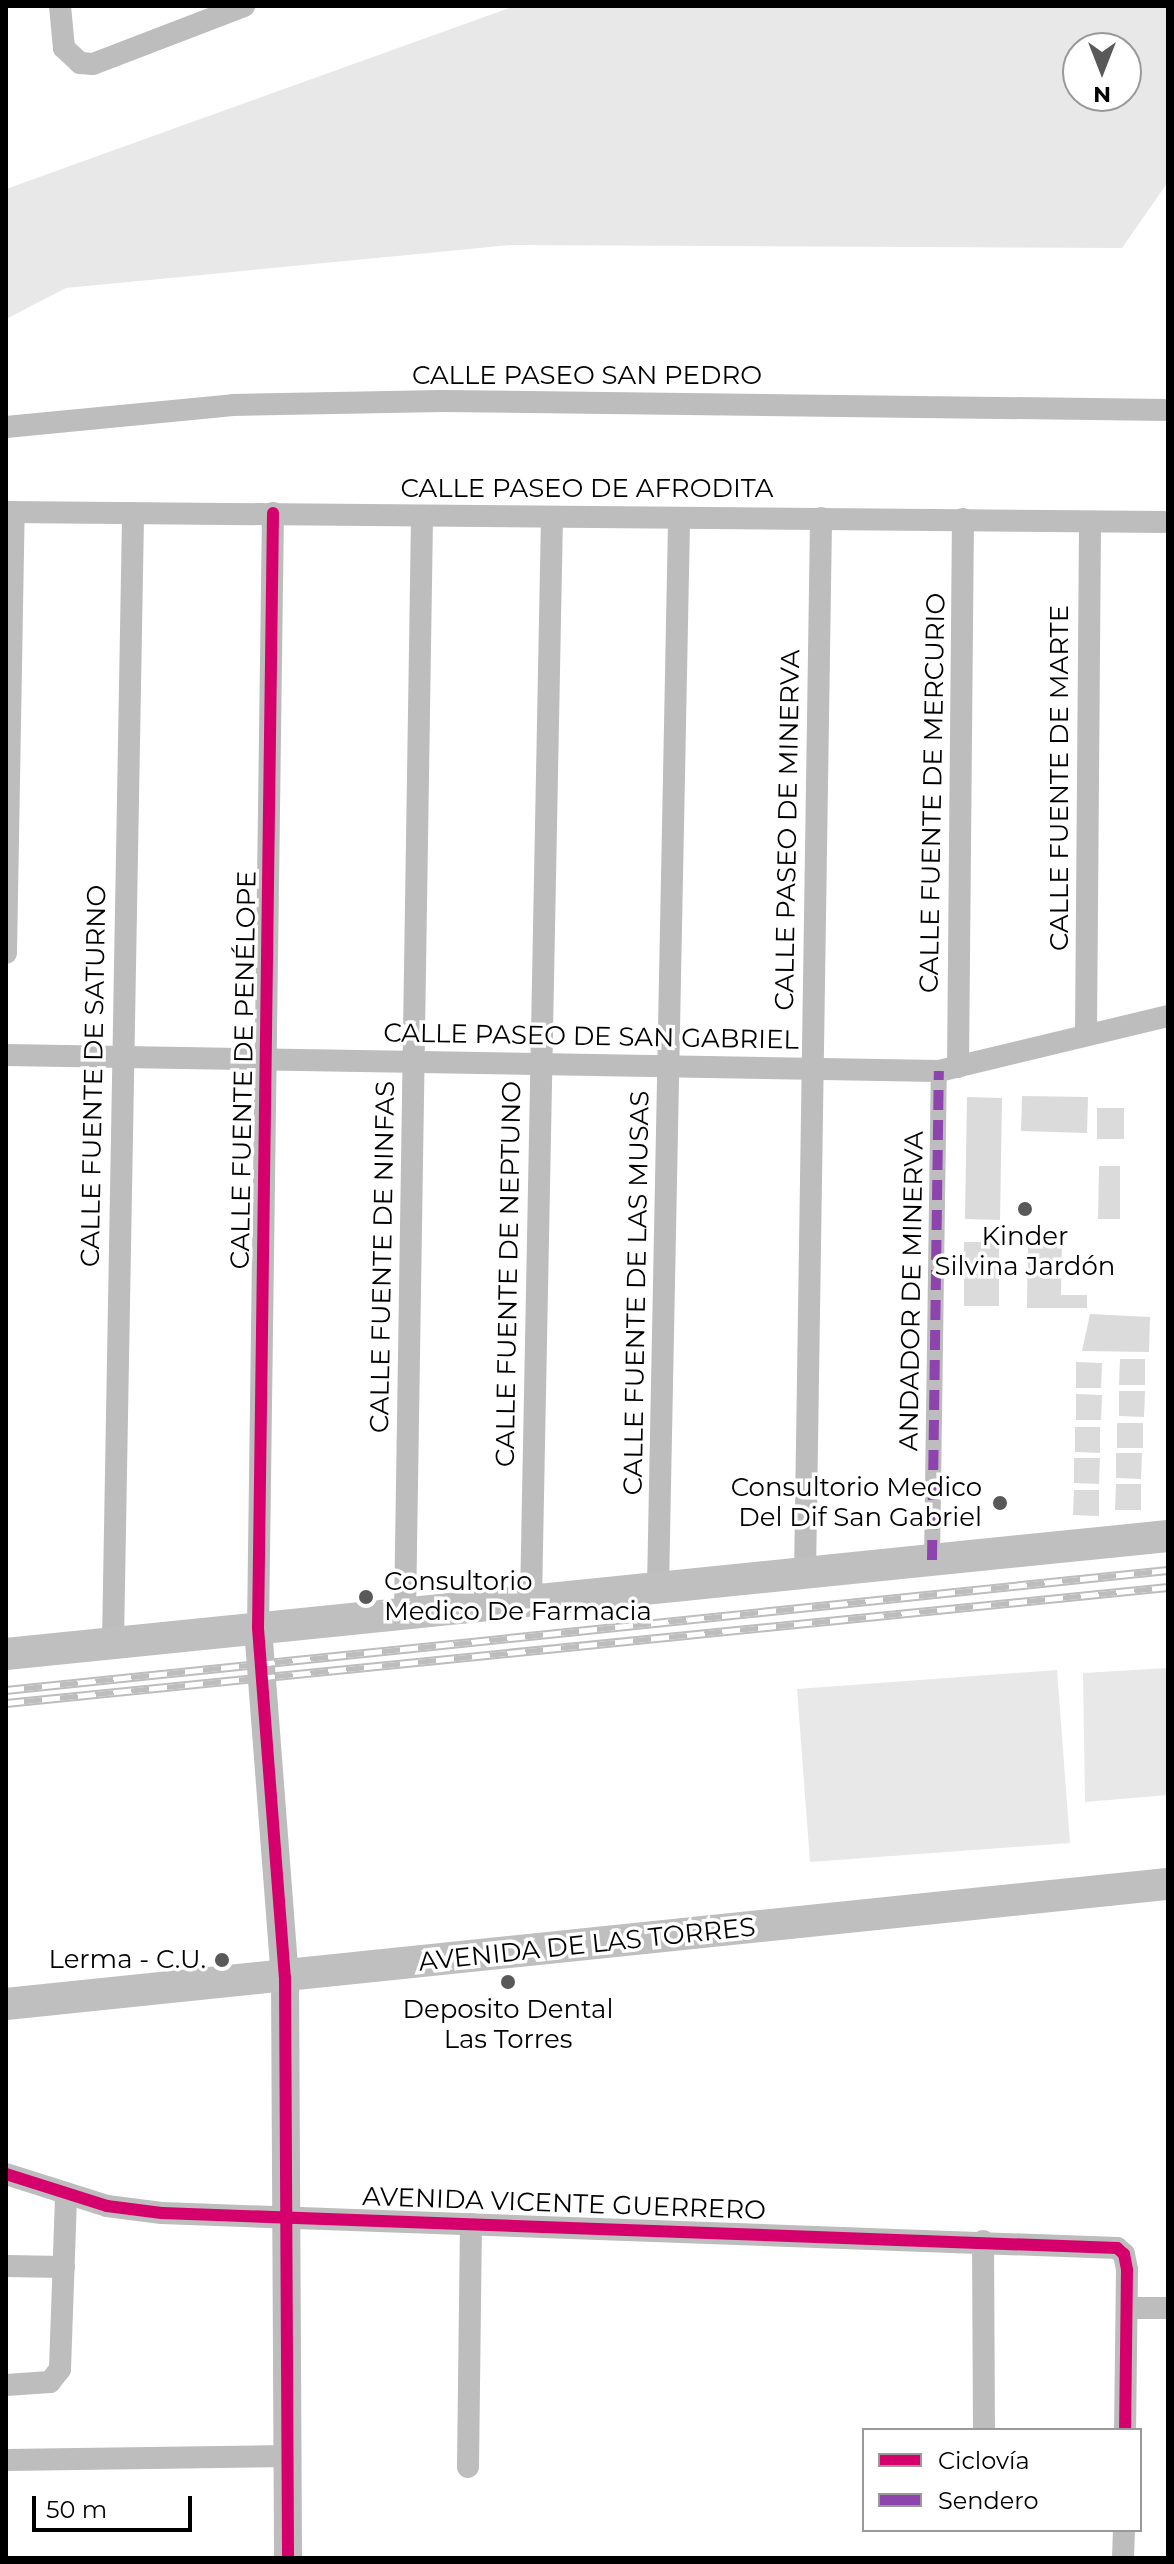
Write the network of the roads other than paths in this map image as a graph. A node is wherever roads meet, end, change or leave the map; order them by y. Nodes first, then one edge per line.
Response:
1 (60, 6) edge
2 (244, 6) edge
3 (1168, 410) edge
4 (6, 427) edge
5 (10, 512) edge
6 (133, 513) junction
7 (273, 513) junction
8 (422, 517) junction
9 (552, 518) junction
10 (821, 518) junction
11 (963, 519) junction
12 (679, 520) junction
13 (1090, 522) junction
14 (1168, 522) edge
15 (6, 953) edge
16 (1168, 1016) edge
17 (1086, 1034) junction
18 (6, 1055) edge
19 (122, 1055) junction
20 (266, 1059) junction
21 (414, 1060) junction
22 (542, 1062) junction
23 (670, 1066) junction
24 (948, 1069) junction
25 (813, 1070) junction
26 (1168, 1536) edge
27 (932, 1560) junction
28 (805, 1575) junction
29 (658, 1587) junction
30 (531, 1600) junction
31 (405, 1613) junction
32 (258, 1628) junction
33 (113, 1641) junction
34 (6, 1654) edge
35 (1168, 1884) edge
36 (285, 1977) junction
37 (6, 2004) edge
38 (6, 2174) edge
39 (66, 2194) junction
40 (285, 2215) junction
41 (471, 2224) junction
42 (983, 2241) junction
43 (6, 2266) edge
44 (64, 2267) junction
45 (1127, 2308) junction
46 (1168, 2308) edge
47 (6, 2385) edge
48 (984, 2428) edge
49 (1125, 2428) edge
50 (287, 2456) junction
51 (6, 2460) edge
52 (468, 2467) dead end
53 (1124, 2532) edge
54 (288, 2558) edge
55 (1123, 2558) edge

1 - 2 street
3 - 4 street, CALLE PASEO SAN PEDRO
5 - 6 street, CALLE PASEO DE AFRODITA
5 - 15 street
6 - 7 street, CALLE PASEO DE AFRODITA
6 - 19 street, CALLE FUENTE DE SATURNO
7 - 8 street, CALLE PASEO DE AFRODITA
7 - 20 street, CALLE FUENTE DE PENÉLOPE
8 - 9 street, CALLE PASEO DE AFRODITA
8 - 21 street, CALLE FUENTE DE NINFAS
9 - 12 street, CALLE PASEO DE AFRODITA
9 - 22 street, CALLE FUENTE DE NEPTUNO
10 - 11 street, CALLE PASEO DE AFRODITA
10 - 12 street, CALLE PASEO DE AFRODITA
10 - 25 street, CALLE PASEO DE MINERVA
11 - 13 street, CALLE PASEO DE AFRODITA
11 - 24 street, CALLE FUENTE DE MERCURIO
12 - 23 street, CALLE FUENTE DE LAS MUSAS
13 - 14 street, CALLE PASEO DE AFRODITA
13 - 17 street, CALLE FUENTE DE MARTE
16 - 17 street, CALLE PASEO DE SAN GABRIEL
17 - 24 street, CALLE PASEO DE SAN GABRIEL
18 - 19 street, CALLE PASEO DE SAN GABRIEL
19 - 20 street, CALLE PASEO DE SAN GABRIEL
19 - 33 street, CALLE FUENTE DE SATURNO
20 - 21 street, CALLE PASEO DE SAN GABRIEL
20 - 32 street, CALLE FUENTE DE PENÉLOPE
21 - 22 street, CALLE PASEO DE SAN GABRIEL
21 - 31 street, CALLE FUENTE DE NINFAS
22 - 23 street, CALLE PASEO DE SAN GABRIEL
22 - 30 street, CALLE FUENTE DE NEPTUNO
23 - 25 street, CALLE PASEO DE SAN GABRIEL
23 - 29 street, CALLE FUENTE DE LAS MUSAS
24 - 25 street, CALLE PASEO DE SAN GABRIEL
24 - 27 street, ANDADOR DE MINERVA
25 - 28 street, CALLE PASEO DE MINERVA
26 - 27 main road
27 - 28 main road
28 - 29 main road
29 - 30 main road
30 - 31 main road
31 - 32 main road
32 - 33 main road
32 - 36 street
33 - 34 main road
35 - 36 main road, AVENIDA DE LAS TORRES
36 - 37 main road, AVENIDA DE LAS TORRES
36 - 40 street
38 - 39 street, AVENIDA VICENTE GUERRERO
39 - 40 street, AVENIDA VICENTE GUERRERO
39 - 44 street
40 - 41 street, AVENIDA VICENTE GUERRERO
40 - 50 street
41 - 42 street, AVENIDA VICENTE GUERRERO
41 - 52 street
42 - 45 street, AVENIDA VICENTE GUERRERO
42 - 48 street
43 - 44 street
44 - 47 street
45 - 46 street
45 - 49 street
50 - 51 street
50 - 54 street
53 - 55 street

